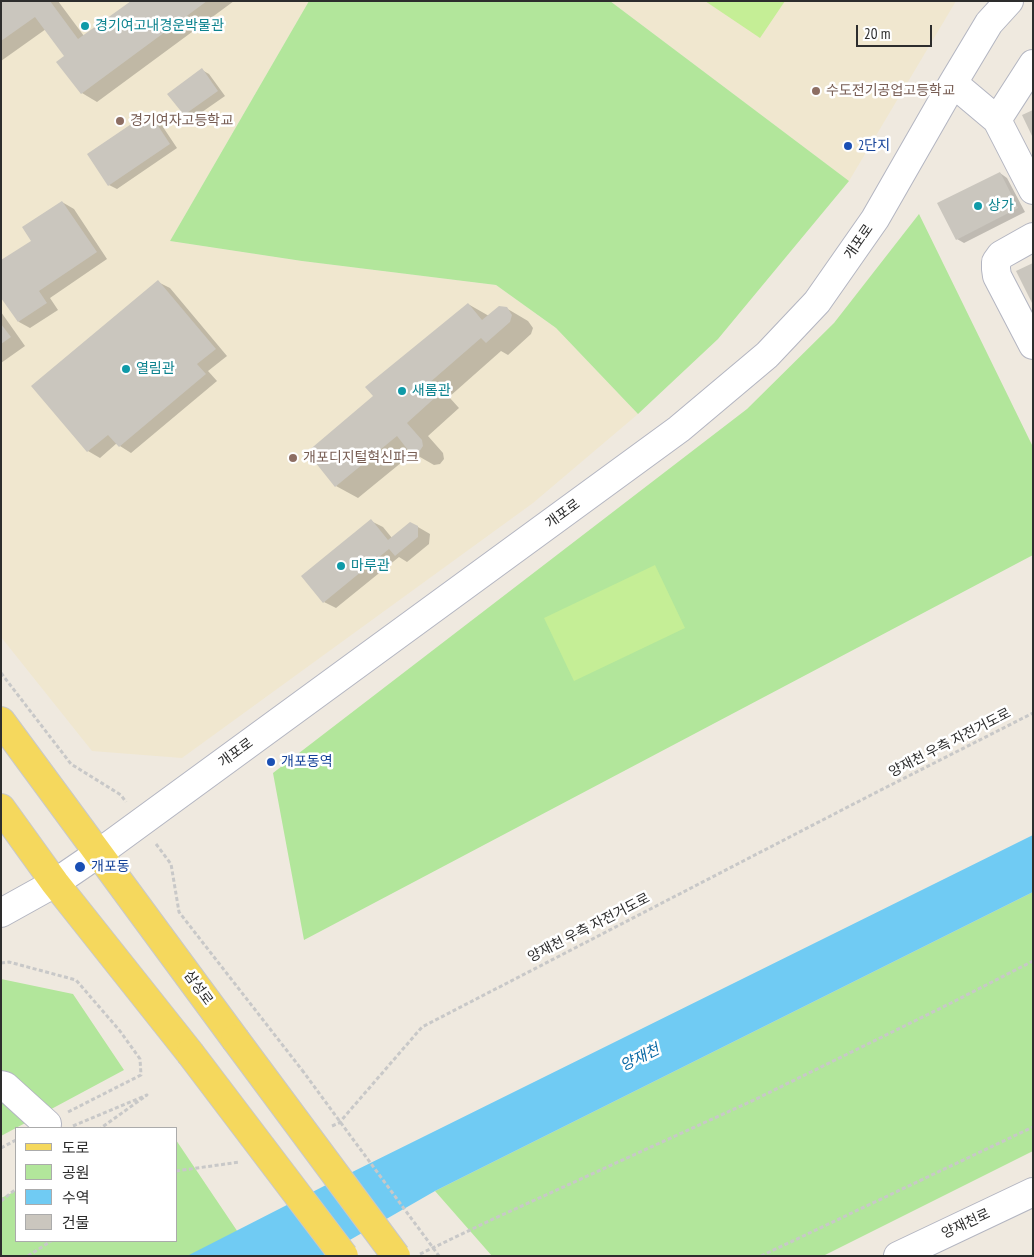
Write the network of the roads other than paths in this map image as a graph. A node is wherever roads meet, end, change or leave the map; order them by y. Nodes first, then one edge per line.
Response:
1 (1009, 1) edge
2 (995, 12) edge
3 (1033, 64) edge
4 (953, 83) junction
5 (997, 120) junction
6 (1033, 190) edge
7 (1033, 237) edge
8 (1033, 345) edge
9 (1, 721) edge
10 (1, 808) edge
11 (99, 853) junction
12 (55, 883) junction
13 (1, 913) edge
14 (1, 1085) edge
15 (58, 1126) edge
16 (1033, 1192) edge
17 (344, 1256) edge
18 (396, 1256) edge
19 (898, 1256) edge

1 - 2 street, 개포로
2 - 4 street, 개포로
3 - 5 street
4 - 5 street
4 - 11 street, 개포로
5 - 6 street
7 - 8 street
9 - 11 main road, 삼성로
10 - 12 main road
11 - 12 street, 개포로
11 - 18 main road, 삼성로, bridge
12 - 13 street, 개포로
12 - 17 main road, bridge
14 - 15 street
16 - 19 street, 양재천로

